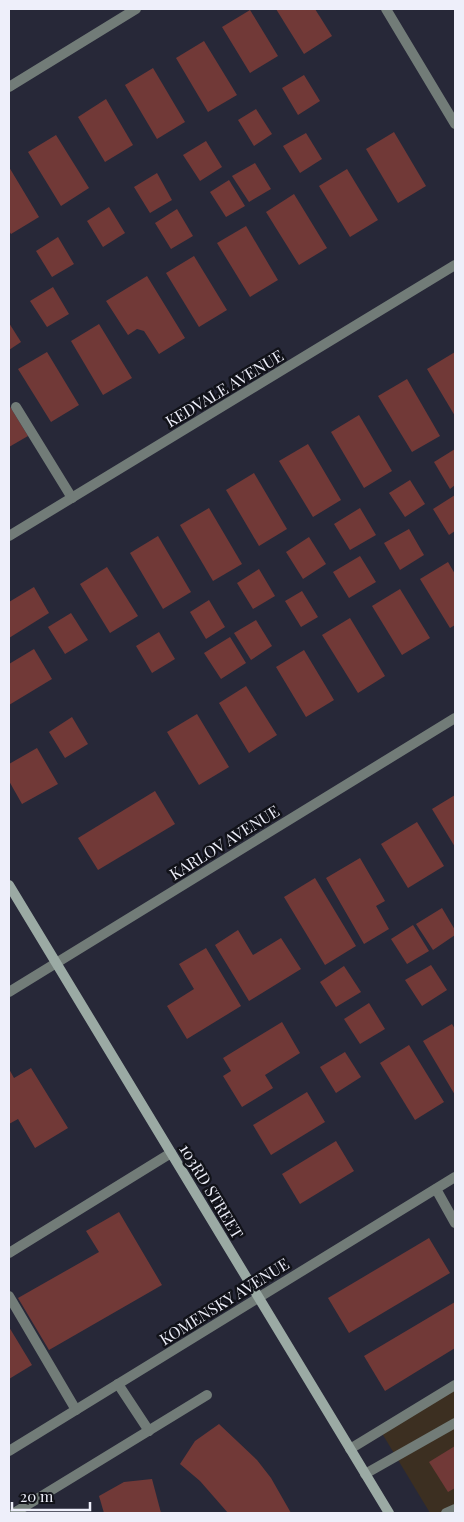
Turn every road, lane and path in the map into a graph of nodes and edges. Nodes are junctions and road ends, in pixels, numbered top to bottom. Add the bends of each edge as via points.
1 (136, 9) edge
2 (386, 9) edge
3 (9, 87) edge
4 (455, 124) edge
5 (455, 265) edge
6 (16, 406) dead end
7 (72, 498) junction
8 (9, 536) edge
9 (455, 718) edge
10 (9, 885) edge
11 (56, 963) junction
12 (9, 992) edge
13 (171, 1153) junction
14 (455, 1177) edge
15 (436, 1189) junction
16 (455, 1223) edge
17 (9, 1252) edge
18 (9, 1296) edge
19 (259, 1298) junction
20 (118, 1384) junction
21 (455, 1385) edge
22 (207, 1395) dead end
23 (76, 1410) junction
24 (455, 1423) edge
25 (149, 1431) junction
26 (350, 1449) junction
27 (9, 1451) edge
28 (365, 1474) junction
29 (455, 1510) edge
30 (14, 1513) edge
31 (389, 1513) edge
32 (446, 1513) edge

1 - 3 street
2 - 4 street
5 - 7 street, KEDVALE AVENUE
6 - 7 street
7 - 8 street, KEDVALE AVENUE
9 - 11 street, KARLOV AVENUE
10 - 11 main road, 103RD STREET
11 - 12 street, KARLOV AVENUE
11 - 13 main road, 103RD STREET
13 - 17 street
13 - 19 main road, 103RD STREET
14 - 15 street, KOMENSKY AVENUE
15 - 16 street
15 - 19 street, KOMENSKY AVENUE
18 - 23 street
19 - 20 street, KOMENSKY AVENUE
19 - 26 main road, 103RD STREET
20 - 23 street, KOMENSKY AVENUE
20 - 25 street
21 - 26 street
22 - 25 street
23 - 27 street, KOMENSKY AVENUE
24 - 28 street
25 - 30 street
26 - 28 main road, 103RD STREET
28 - 31 main road, 103RD STREET
29 - 32 street

